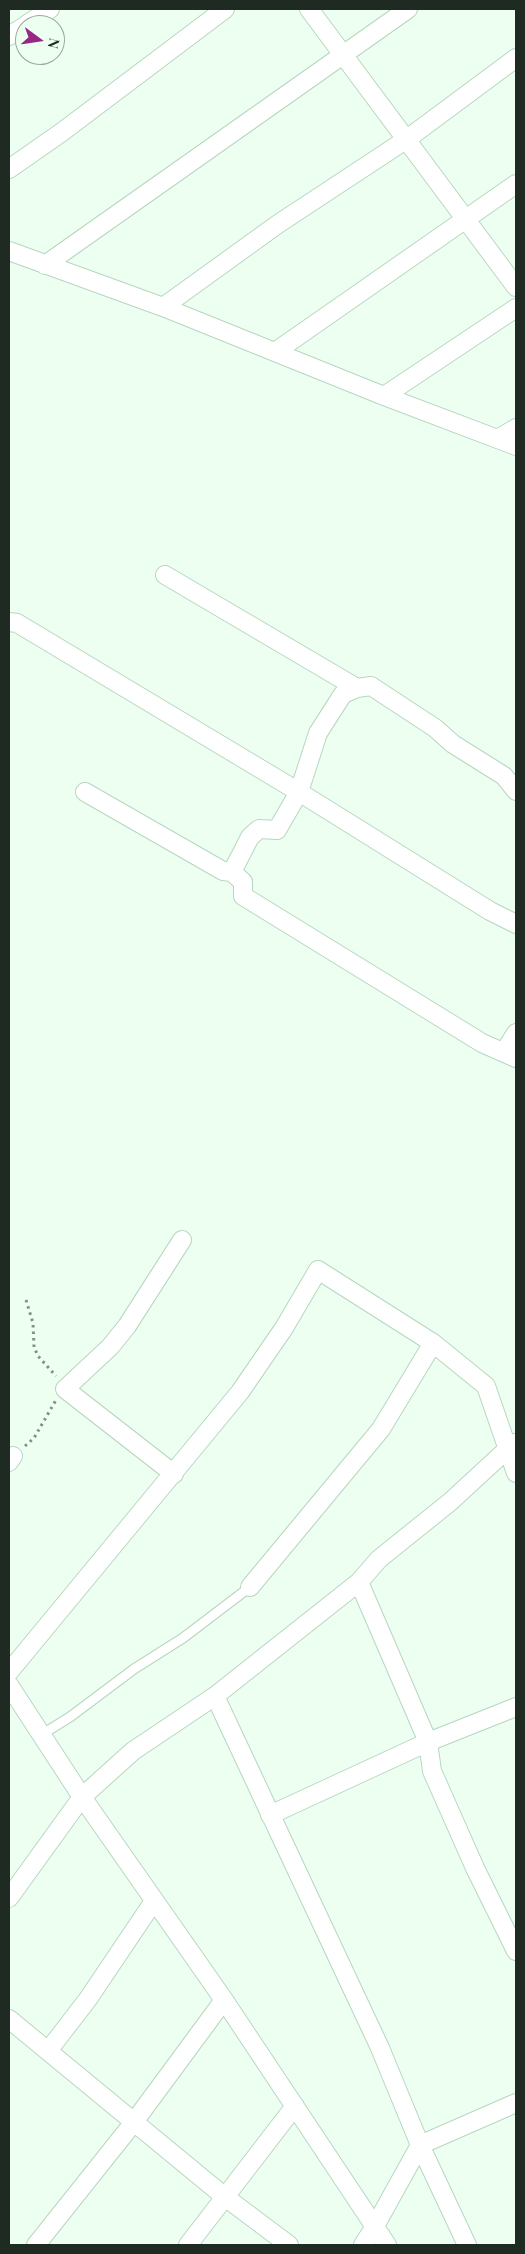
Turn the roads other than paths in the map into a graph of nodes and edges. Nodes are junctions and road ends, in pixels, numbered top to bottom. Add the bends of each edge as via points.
1 (225, 9) edge
2 (309, 9) edge
3 (408, 9) edge
4 (344, 54) junction
5 (516, 58) edge
6 (407, 139) junction
7 (9, 170) edge
8 (516, 184) edge
9 (466, 220) junction
10 (9, 251) edge
11 (45, 265) junction
12 (516, 287) edge
13 (163, 307) junction
14 (516, 308) edge
15 (275, 352) junction
16 (384, 396) junction
17 (516, 428) edge
18 (499, 438) junction
19 (516, 446) edge
20 (165, 575) dead end
21 (9, 622) edge
22 (357, 688) junction
23 (516, 791) edge
24 (85, 792) dead end
25 (299, 792) junction
26 (232, 872) junction
27 (516, 924) edge
28 (516, 1033) edge
29 (510, 1055) edge
30 (182, 1240) dead end
31 (433, 1344) junction
32 (512, 1445) edge
33 (516, 1473) edge
34 (174, 1474) junction
35 (359, 1582) junction
36 (250, 1587) joint
37 (9, 1672) edge
38 (9, 1685) edge
39 (215, 1696) junction
40 (516, 1707) edge
41 (41, 1735) junction
42 (428, 1742) junction
43 (82, 1797) junction
44 (270, 1815) junction
45 (9, 1898) edge
46 (154, 1900) junction
47 (516, 1951) edge
48 (224, 2000) junction
49 (9, 2019) edge
50 (48, 2051) junction
51 (516, 2103) edge
52 (295, 2106) junction
53 (134, 2122) junction
54 (420, 2144) junction
55 (225, 2197) junction
56 (374, 2228) junction
57 (36, 2245) edge
58 (188, 2245) edge
59 (289, 2245) edge
60 (363, 2245) edge
61 (387, 2245) edge
62 (468, 2245) edge

1 - 7 street
2 - 4 street
3 - 4 street
4 - 6 street
4 - 11 street
5 - 6 street
6 - 9 street
6 - 13 street via 278,224
8 - 9 street
9 - 12 street
9 - 15 street
10 - 11 street
11 - 13 street
13 - 15 street
14 - 16 street
15 - 16 street
16 - 18 street
17 - 18 street
18 - 19 street
20 - 22 street
21 - 25 street via 17,623
22 - 23 street via 371,686 436,728 453,744 504,776
22 - 25 street via 343,694 318,734
24 - 26 street via 222,871
25 - 26 street via 277,830 260,829 250,837
25 - 27 street
26 - 29 street via 243,882 244,896 482,1043
28 - 29 street
30 - 34 street via 127,1326 110,1347 65,1389
31 - 32 street via 486,1386
31 - 34 street via 318,1270 284,1328 240,1392
31 - 36 street via 381,1429
32 - 33 street
32 - 35 street via 450,1502 379,1560
34 - 37 street
35 - 39 street
35 - 42 street
36 - 41 lane via 183,1638
38 - 41 street
39 - 43 street via 133,1751
39 - 44 street
40 - 42 street
41 - 43 street
42 - 44 street
42 - 47 street via 432,1771
43 - 45 street
43 - 46 street
44 - 54 street via 380,2048
46 - 48 street
46 - 50 street via 88,1999
48 - 52 street
48 - 53 street
49 - 50 street
50 - 53 street
51 - 54 street
52 - 55 street
52 - 56 street
53 - 55 street
53 - 57 street
54 - 56 street
54 - 62 street
55 - 58 street
55 - 59 street
56 - 60 street
56 - 61 street

